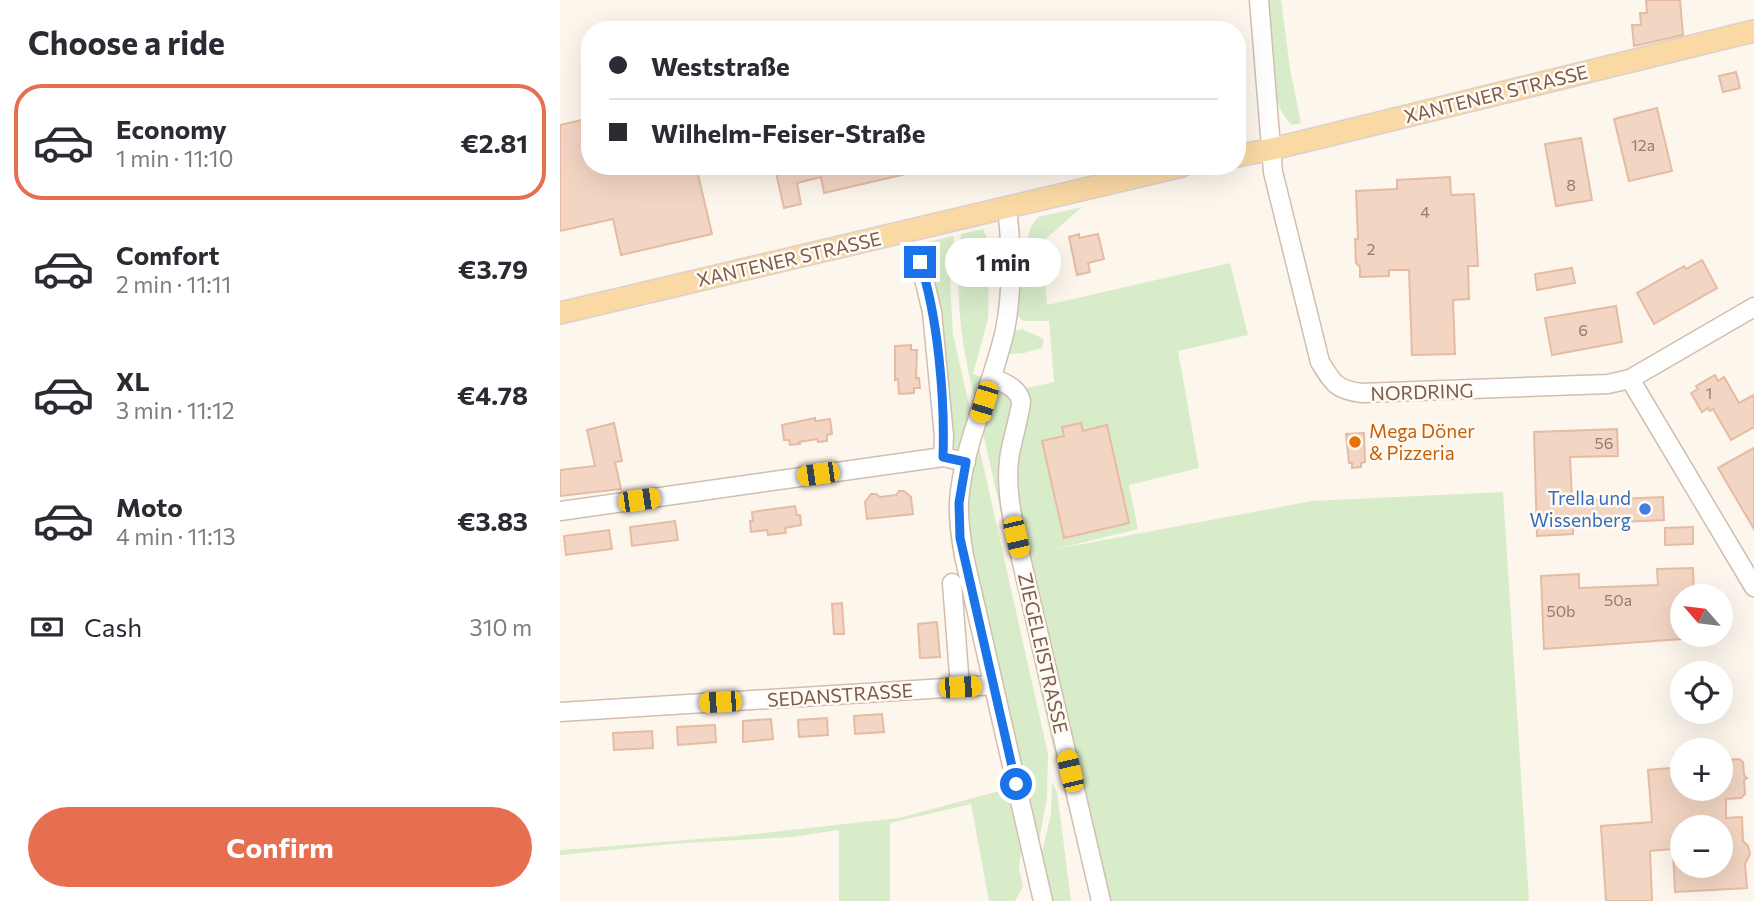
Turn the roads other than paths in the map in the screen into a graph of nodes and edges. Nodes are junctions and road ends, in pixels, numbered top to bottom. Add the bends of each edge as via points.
1 (1259, 0) edge
2 (1754, 31) edge
3 (1272, 149) junction
4 (1246, 154) edge
5 (1144, 175) edge
6 (1007, 207) junction
7 (920, 262) dead end
8 (1754, 307) edge
9 (560, 313) edge
10 (992, 377) junction
11 (1630, 379) junction
12 (943, 457) junction
13 (966, 462) junction
14 (560, 511) edge
15 (952, 583) dead end
16 (1754, 587) edge
17 (993, 685) junction
18 (960, 687) junction
19 (560, 712) edge
20 (1043, 901) edge
21 (1101, 901) edge

1 - 3 street, NORDRING
2 - 3 main road, XANTENER STRASSE
3 - 4 main road, XANTENER STRASSE
3 - 11 street, NORDRING via 1273,172 1320,362 1334,384 1362,393 1608,384
5 - 6 main road, XANTENER STRASSE
6 - 9 main road, XANTENER STRASSE
6 - 10 street via 1011,289
7 - 12 street via 932,313
8 - 11 street, NORDRING
10 - 13 street
10 - 21 street, ZIEGELEISTRASSE via 1013,388 1021,399 1012,434 1009,496
11 - 16 street
12 - 13 street
12 - 14 street
13 - 17 street via 959,503 960,538
15 - 18 street
17 - 18 street, SEDANSTRASSE
17 - 20 street
18 - 19 street, SEDANSTRASSE

